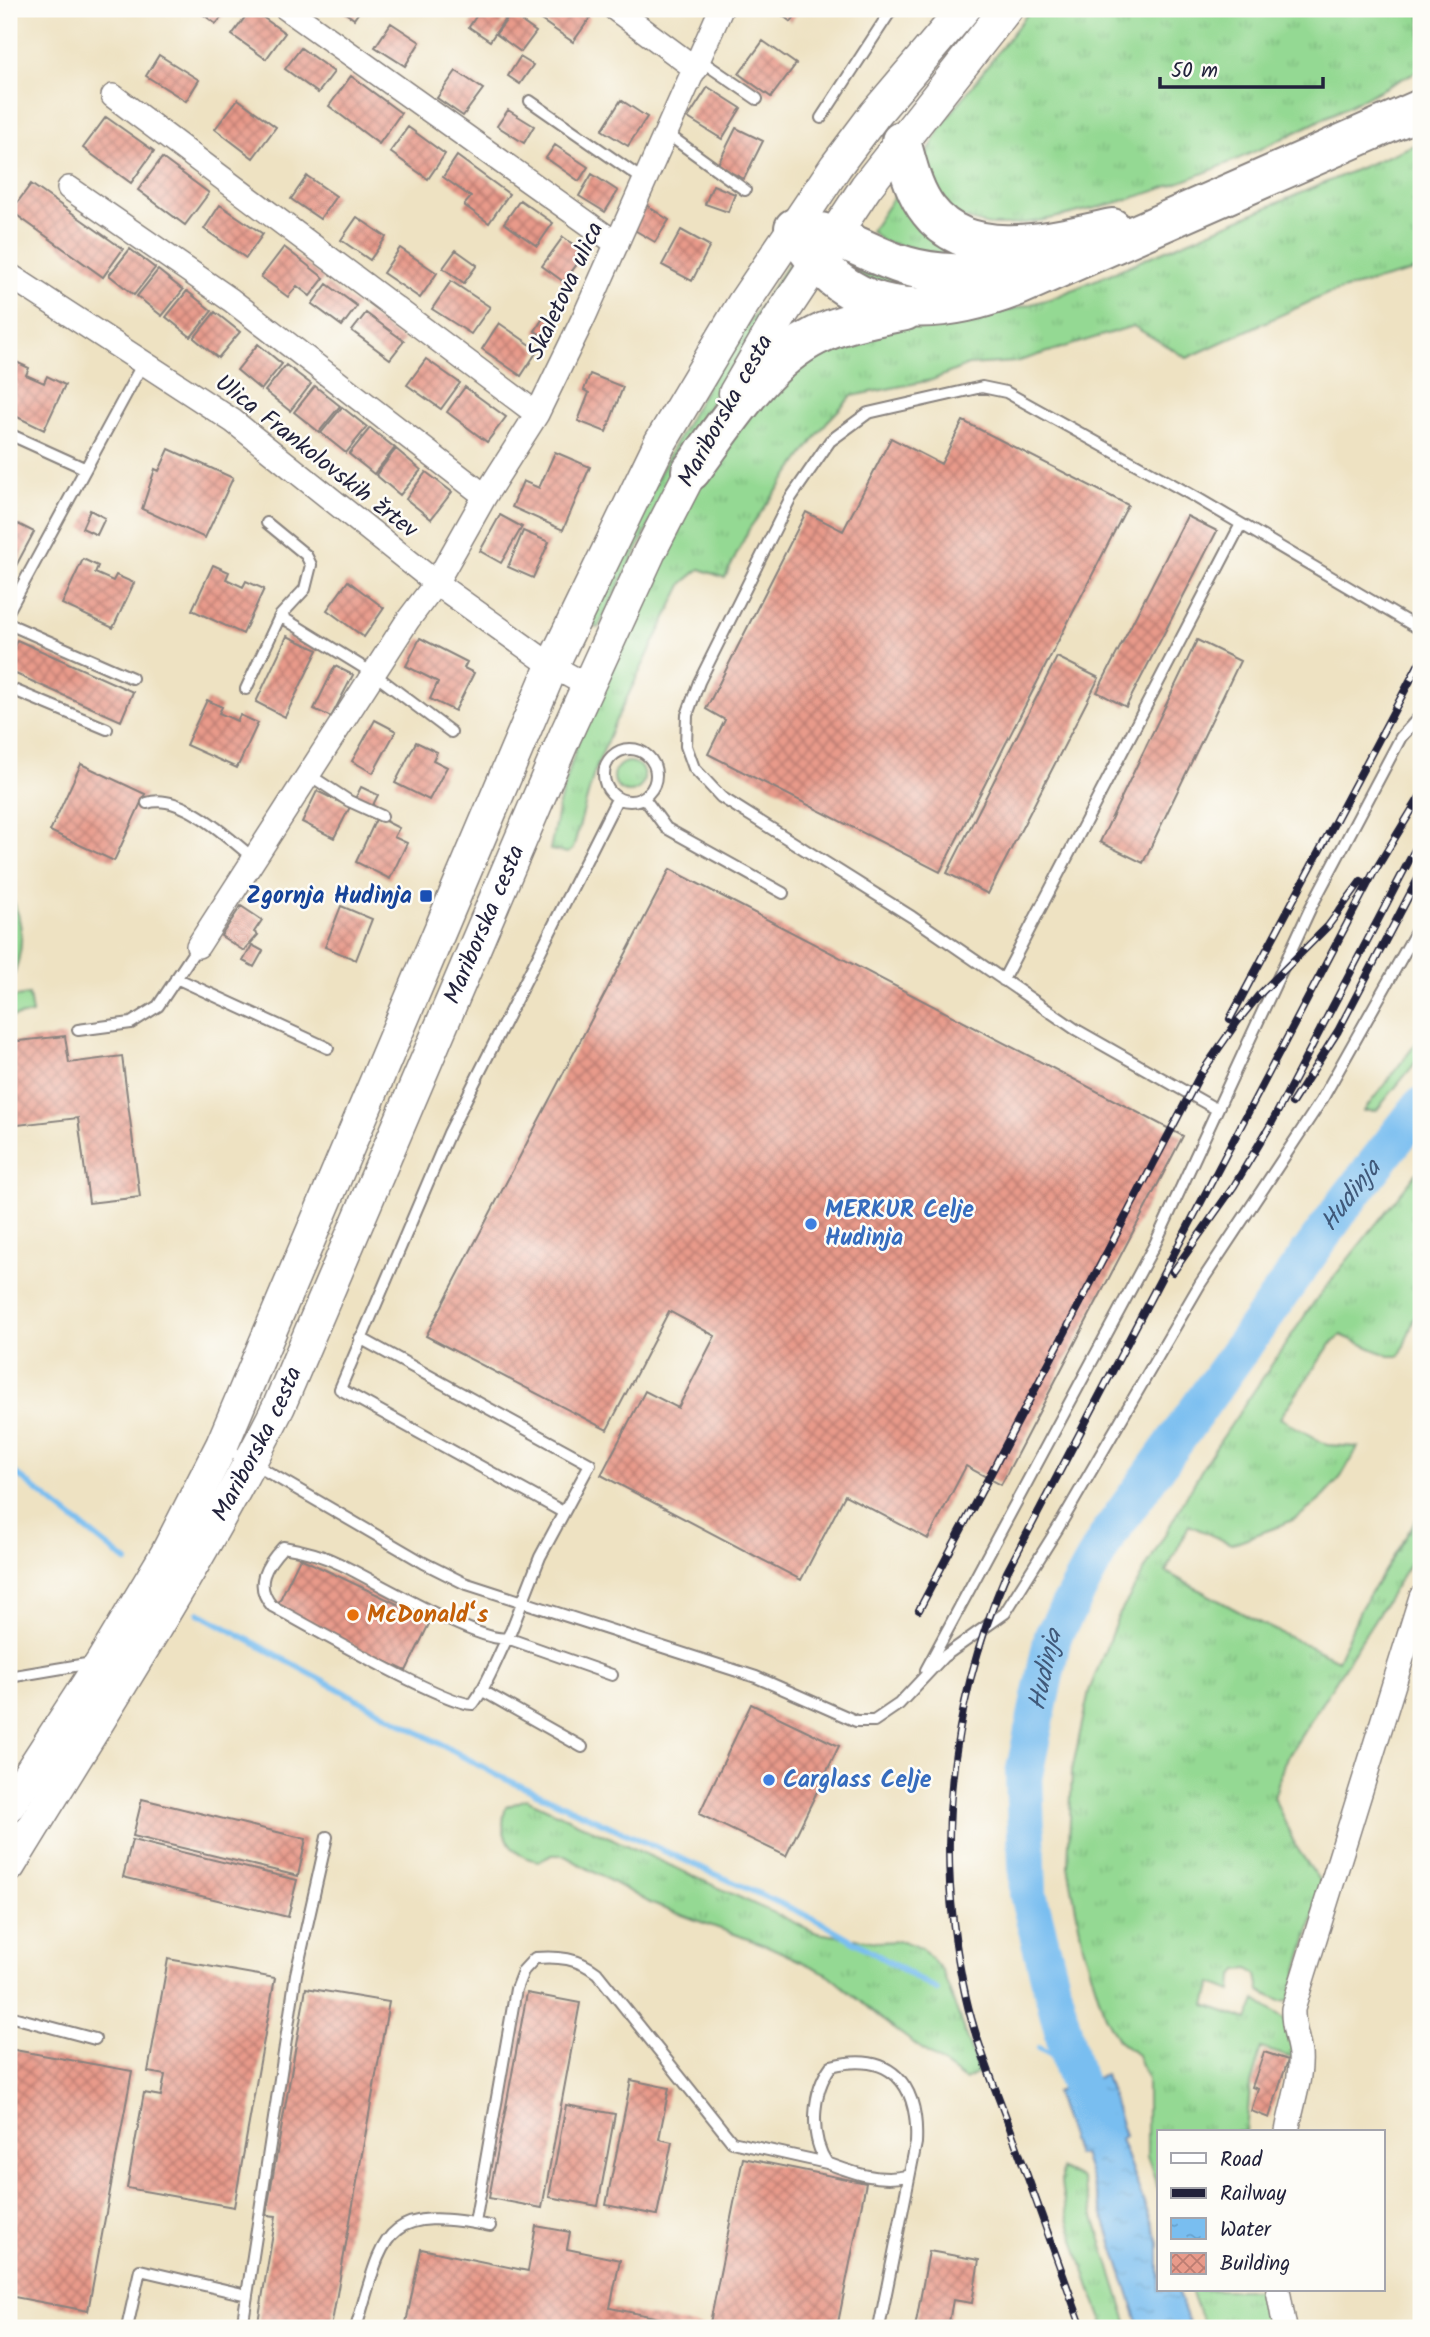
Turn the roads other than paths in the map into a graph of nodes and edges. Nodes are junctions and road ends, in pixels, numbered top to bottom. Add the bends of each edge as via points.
1 (287, 9) edge
2 (615, 9) edge
3 (721, 9) edge
4 (892, 9) edge
5 (964, 9) edge
6 (1006, 9) edge
7 (698, 64) junction
8 (113, 96) dead end
9 (757, 99) dead end
10 (530, 101) dead end
11 (1420, 113) edge
12 (821, 118) dead end
13 (666, 133) junction
14 (901, 141) junction
15 (645, 181) junction
16 (69, 188) dead end
17 (745, 190) dead end
18 (1196, 210) junction
19 (794, 228) junction
20 (617, 244) junction
21 (825, 248) junction
22 (1054, 270) junction
23 (9, 275) edge
24 (922, 308) junction
25 (143, 363) junction
26 (537, 414) junction
27 (9, 434) edge
28 (84, 468) junction
29 (691, 471) junction
30 (485, 496) junction
31 (267, 523) dead end
32 (1241, 524) junction
33 (436, 583) junction
34 (9, 610) edge
35 (280, 616) junction
36 (9, 624) edge
37 (1421, 631) edge
38 (552, 666) junction
39 (374, 674) junction
40 (132, 678) dead end
41 (588, 685) junction
42 (9, 688) edge
43 (246, 689) dead end
44 (1421, 715) edge
45 (107, 729) dead end
46 (451, 732) dead end
47 (308, 774) junction
48 (643, 798) junction
49 (617, 799) junction
50 (148, 803) dead end
51 (382, 816) dead end
52 (253, 858) junction
53 (783, 893) dead end
54 (1421, 923) edge
55 (198, 946) joint
56 (176, 978) junction
57 (1003, 980) junction
58 (78, 1030) dead end
59 (328, 1048) dead end
60 (1216, 1109) junction
61 (360, 1338) junction
62 (222, 1445) junction
63 (250, 1462) junction
64 (563, 1512) junction
65 (1421, 1597) edge
66 (524, 1602) junction
67 (507, 1638) junction
68 (102, 1662) junction
69 (612, 1675) dead end
70 (9, 1677) edge
71 (920, 1682) junction
72 (478, 1695) junction
73 (582, 1747) dead end
74 (9, 1805) edge
75 (327, 1837) dead end
76 (9, 1866) edge
77 (9, 2016) edge
78 (95, 2039) dead end
79 (1287, 2130) edge
80 (827, 2163) junction
81 (907, 2176) junction
82 (475, 2222) junction
83 (490, 2226) dead end
84 (1278, 2292) edge
85 (247, 2295) junction
86 (127, 2328) edge
87 (242, 2328) edge
88 (356, 2328) edge
89 (878, 2328) edge
90 (1284, 2328) edge

1 - 20 street
2 - 7 street
3 - 7 street, Skaletova ulica
4 - 12 lane
5 - 19 main road, Mariborska cesta via 874,114
6 - 14 main road, Mariborska cesta
7 - 9 lane
7 - 13 street, Skaletova ulica
8 - 26 street
10 - 15 lane
11 - 18 highway
13 - 15 street, Skaletova ulica
13 - 17 lane
14 - 18 highway via 915,188 928,210 942,225 977,242 1018,244 1074,236
14 - 21 main road, Mariborska cesta
15 - 20 street, Skaletova ulica
16 - 30 street via 231,300
18 - 22 highway
19 - 21 highway
19 - 38 main road, Mariborska cesta via 660,443
20 - 26 street, Skaletova ulica
21 - 22 highway via 942,273
21 - 24 highway via 858,295
21 - 29 main road, Mariborska cesta via 774,326
22 - 24 highway via 982,300
23 - 25 street, Ulica Frankolovskih žrtev
24 - 29 highway via 862,319 816,336 787,355 762,379
25 - 28 lane
25 - 33 street, Ulica Frankolovskih žrtev via 233,421
26 - 30 street, Skaletova ulica
27 - 28 lane
28 - 34 lane
29 - 41 main road, Mariborska cesta
30 - 33 street, Skaletova ulica
31 - 35 lane via 306,555 311,565 305,589
32 - 37 lane
32 - 57 lane
32 - 57 lane via 1006,392 982,387 868,413 830,441 790,499 687,715 686,746 694,768 721,797
33 - 38 street, Ulica Frankolovskih žrtev
33 - 39 street, Skaletova ulica
35 - 39 lane
35 - 43 lane
36 - 40 lane
38 - 41 street, Ulica Frankolovskih žrtev
38 - 62 main road, Mariborska cesta
39 - 46 lane
39 - 47 street, Skaletova ulica
41 - 63 main road, Mariborska cesta via 324,1303
42 - 45 lane
44 - 60 lane via 1401,737 1317,895
47 - 51 lane
47 - 52 street, Skaletova ulica
48 - 49 lane via 631,802
48 - 49 lane via 653,788 656,774 650,758 636,750 621,750 609,759 603,774 606,788
48 - 53 lane via 666,828
49 - 61 lane via 485,1059
50 - 52 lane via 167,802 196,815
52 - 55 street, Skaletova ulica
54 - 71 lane via 1321,1101 1200,1284 1005,1613 943,1657
55 - 56 lane
56 - 58 lane via 158,1006 131,1023
56 - 59 lane
57 - 60 lane via 1075,1029
60 - 71 lane via 1155,1244
61 - 64 lane via 340,1389
61 - 64 lane via 590,1464
62 - 63 lane
62 - 68 main road, Mariborska cesta via 166,1555
63 - 66 lane via 424,1563 464,1583
63 - 76 main road, Mariborska cesta via 129,1674
64 - 66 lane
65 - 79 street via 1293,2010 1300,2054
66 - 67 lane
66 - 71 lane via 756,1677 856,1721 874,1721
67 - 69 lane
67 - 72 lane
67 - 72 lane via 496,1639 468,1628 338,1562 300,1550 283,1547 266,1567 261,1581 264,1597 272,1606 465,1705
68 - 70 lane
68 - 74 main road, Mariborska cesta
72 - 73 lane
75 - 85 lane via 296,1974
77 - 78 lane
80 - 81 lane via 870,2177 889,2180
80 - 81 lane via 816,2139 821,2080 831,2066 869,2061 898,2077 911,2096 916,2131
80 - 82 lane via 732,2142 597,1973 584,1962 554,1956 535,1958 516,1989
81 - 89 lane
82 - 83 lane
82 - 88 lane via 444,2217 411,2219 386,2239
84 - 90 street
85 - 86 lane via 139,2270
85 - 87 lane

